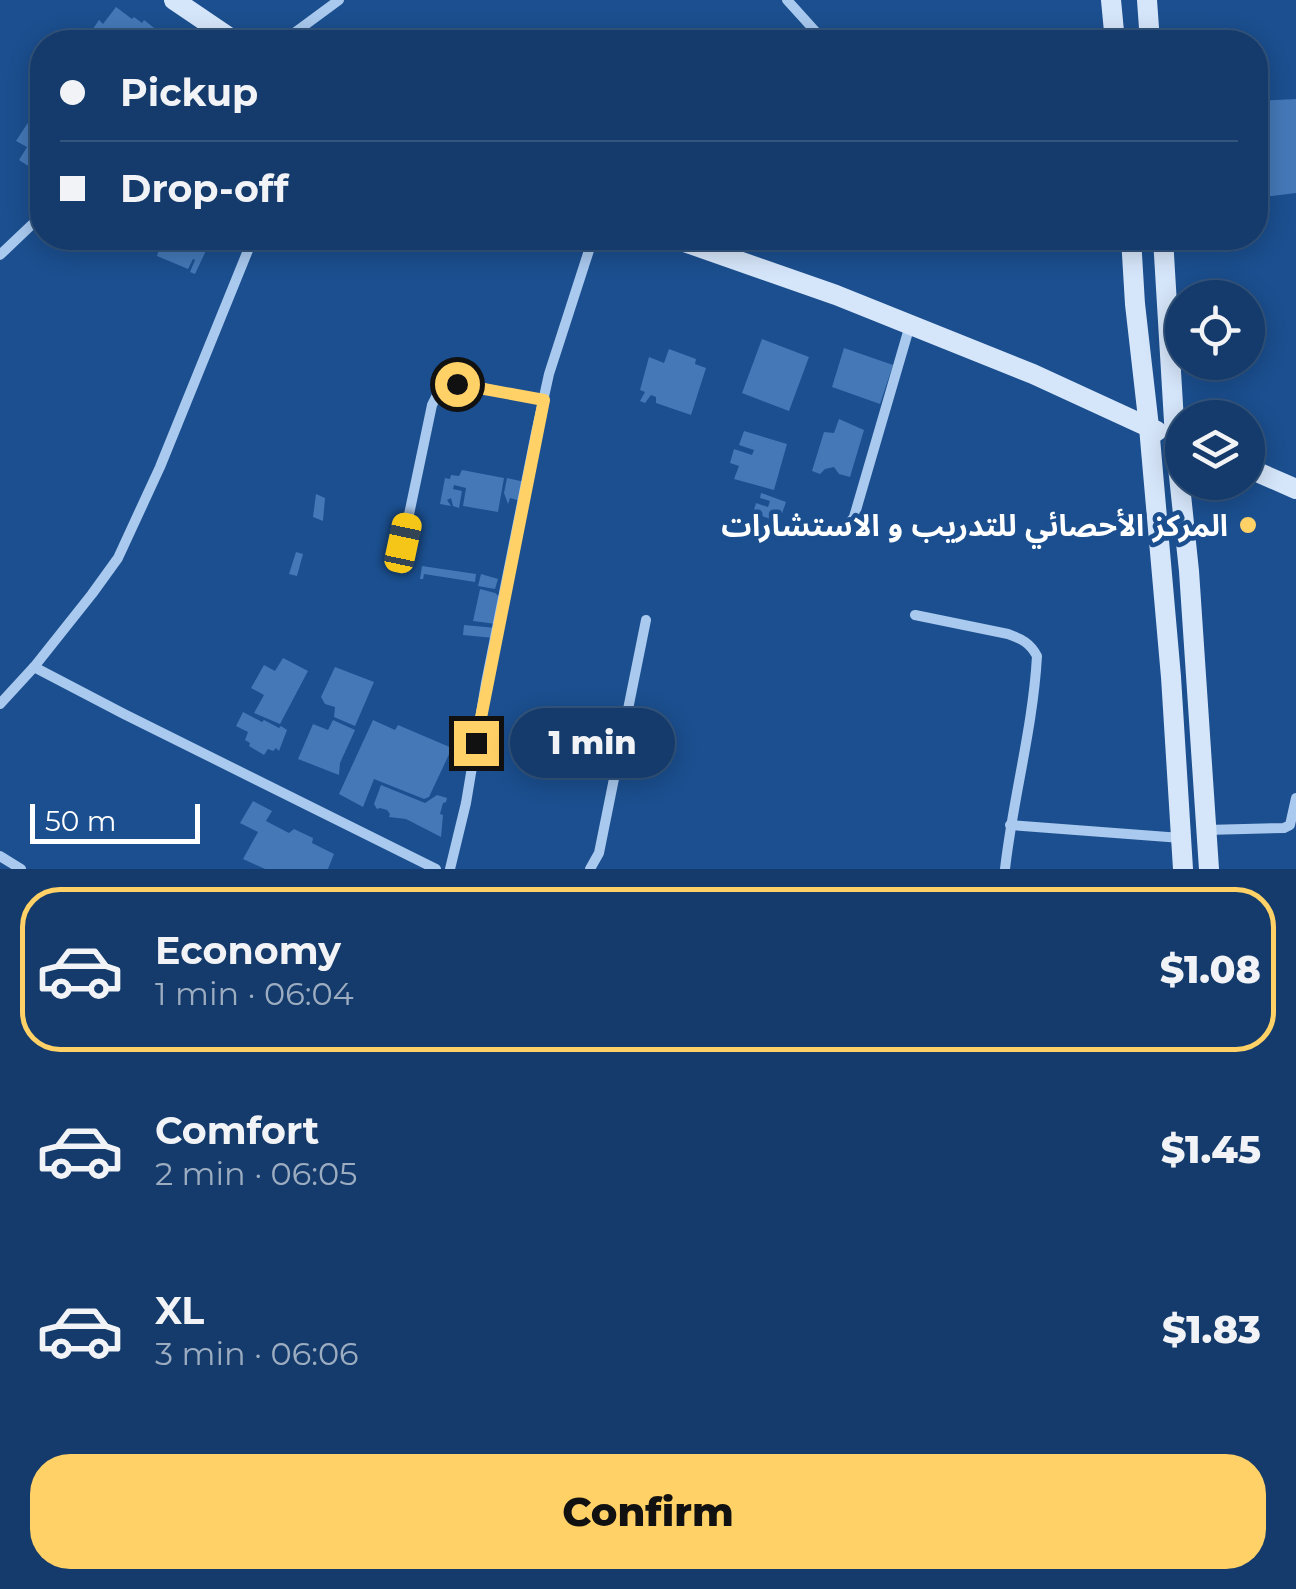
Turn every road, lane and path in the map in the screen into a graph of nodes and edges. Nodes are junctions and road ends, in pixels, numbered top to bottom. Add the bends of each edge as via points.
1 (174, 0) edge
2 (340, 0) edge
3 (788, 0) edge
4 (1111, 0) edge
5 (1146, 0) edge
6 (218, 30) edge
7 (299, 30) edge
8 (814, 30) edge
9 (1113, 30) edge
10 (1149, 30) edge
11 (30, 226) edge
12 (246, 250) edge
13 (589, 250) edge
14 (708, 250) edge
15 (723, 250) edge
16 (1131, 250) edge
17 (1164, 250) edge
18 (719, 254) junction
19 (0, 255) edge
20 (910, 325) junction
21 (544, 400) junction
22 (1176, 400) edge
23 (1149, 427) junction
24 (1165, 433) edge
25 (1265, 475) edge
26 (1296, 489) edge
27 (1184, 500) edge
28 (828, 532) dead end
29 (403, 543) dead end
30 (915, 615) dead end
31 (646, 620) dead end
32 (34, 667) junction
33 (0, 704) edge
34 (1296, 798) edge
35 (1010, 825) junction
36 (1206, 830) junction
37 (1181, 838) junction
38 (0, 856) edge
39 (21, 869) edge
40 (436, 869) edge
41 (450, 869) edge
42 (590, 869) edge
43 (1005, 869) edge
44 (1183, 869) edge
45 (1209, 869) edge

1 - 6 main road
2 - 7 street
3 - 8 street
4 - 9 main road
5 - 10 main road
11 - 19 street
12 - 32 street via 118,558
13 - 21 street
14 - 18 main road
15 - 18 street
16 - 23 main road
17 - 22 main road
18 - 20 main road
20 - 23 main road
20 - 28 street via 854,517 844,530
21 - 29 street via 457,384 440,389
21 - 41 street
23 - 24 main road
23 - 37 main road
25 - 26 main road
27 - 36 main road
30 - 35 street via 1008,634 1037,656
31 - 42 street via 599,854
32 - 33 street
32 - 40 street
34 - 36 street via 1284,828
35 - 37 street
35 - 43 street
36 - 45 main road
37 - 44 main road
38 - 39 street

